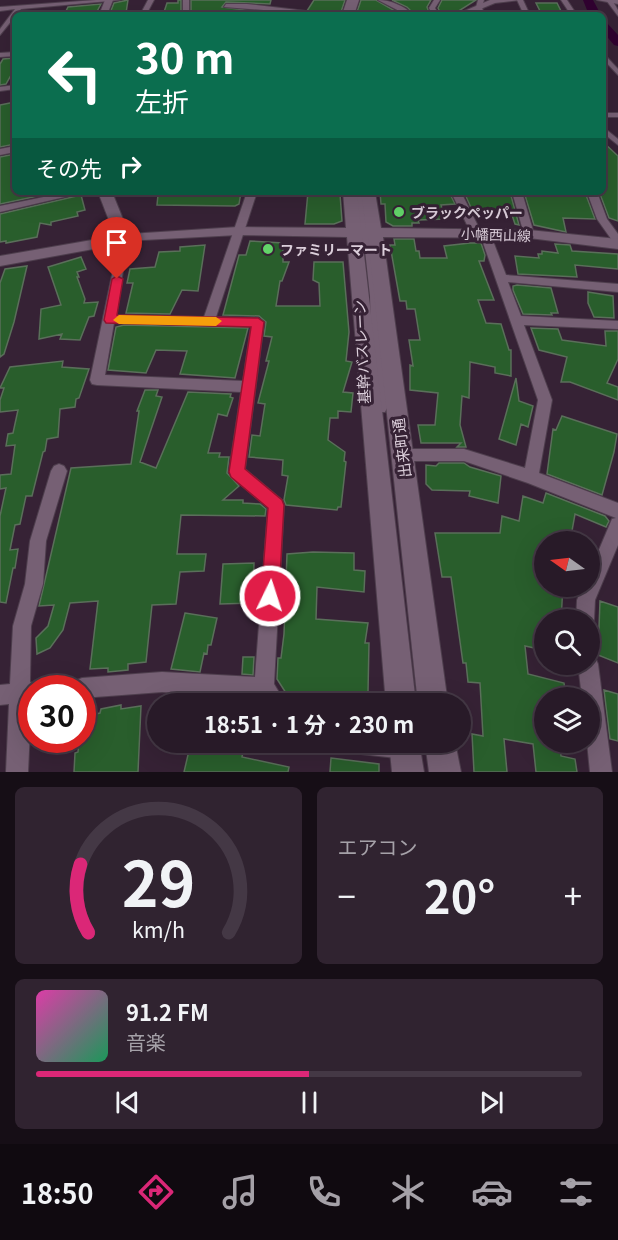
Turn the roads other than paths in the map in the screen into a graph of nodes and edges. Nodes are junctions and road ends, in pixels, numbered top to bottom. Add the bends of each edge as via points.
1 (109, 0) edge
2 (117, 0) edge
3 (274, 0) edge
4 (381, 0) edge
5 (518, 0) edge
6 (609, 1) edge
7 (225, 3) edge
8 (311, 3) dead end
9 (63, 5) edge
10 (480, 7) edge
11 (19, 8) junction
12 (268, 8) junction
13 (0, 9) edge
14 (16, 12) edge
15 (294, 12) edge
16 (301, 12) edge
17 (407, 12) edge
18 (618, 14) edge
19 (12, 18) edge
20 (3, 32) edge
21 (606, 59) edge
22 (618, 73) edge
23 (606, 132) edge
24 (618, 143) edge
25 (106, 195) edge
26 (251, 195) edge
27 (351, 195) edge
28 (357, 195) edge
29 (368, 195) edge
30 (458, 195) edge
31 (518, 195) edge
32 (593, 195) edge
33 (42, 196) edge
34 (0, 209) edge
35 (238, 231) junction
36 (364, 231) junction
37 (481, 233) junction
38 (529, 234) junction
39 (124, 239) junction
40 (618, 242) edge
41 (0, 261) edge
42 (501, 278) junction
43 (618, 288) edge
44 (110, 320) junction
45 (516, 320) junction
46 (209, 321) junction
47 (618, 325) edge
48 (249, 387) junction
49 (402, 455) junction
50 (59, 471) dead end
51 (531, 477) junction
52 (618, 512) edge
53 (618, 525) edge
54 (586, 609) edge
55 (589, 675) edge
56 (96, 687) edge
57 (264, 687) junction
58 (268, 693) edge
59 (400, 693) edge
60 (432, 693) edge
61 (17, 694) edge
62 (442, 753) edge
63 (17, 772) edge
64 (445, 772) edge
65 (601, 772) edge

1 - 2 street
1 - 9 street
3 - 12 street
4 - 17 street
5 - 10 main road via 494,1
6 - 18 street
7 - 12 street
8 - 16 street
9 - 11 street
11 - 13 street
11 - 14 street
12 - 15 street
19 - 20 street
21 - 22 street
23 - 24 street
25 - 39 main road
26 - 35 street
27 - 36 main road, 出来町通
28 - 36 street
29 - 36 main road, 出来町通
30 - 37 street
31 - 38 street
32 - 40 street via 602,219
33 - 34 street
35 - 36 main road, 小幡西山線
35 - 39 main road, 小幡西山線
35 - 46 street
36 - 37 main road, 小幡西山線
36 - 49 main road, 出来町通
36 - 59 main road, 出来町通 via 381,494
37 - 38 main road, 小幡西山線
37 - 42 street
38 - 40 main road, 小幡西山線
39 - 41 main road
39 - 44 street
42 - 43 street
42 - 45 street
44 - 46 street
44 - 48 street via 97,380
45 - 47 street
45 - 51 street via 545,400
46 - 48 street via 258,322
48 - 57 street via 237,472 276,505
49 - 51 street via 464,455
49 - 60 main road, 出来町通
50 - 61 street via 40,532 34,584 22,626
51 - 52 street
53 - 54 street
55 - 65 street
56 - 57 street via 162,682
57 - 58 street
61 - 63 street
62 - 64 main road

